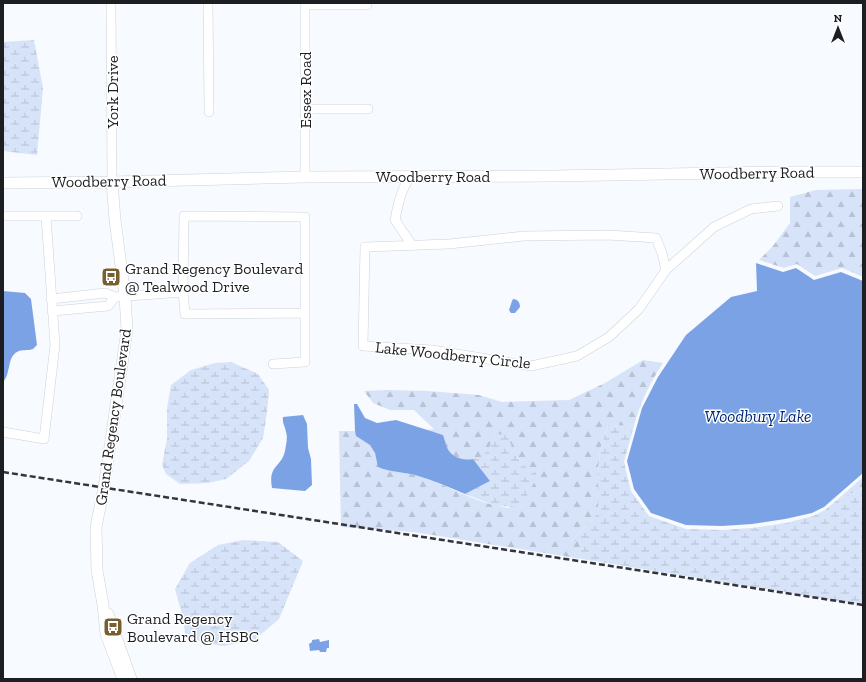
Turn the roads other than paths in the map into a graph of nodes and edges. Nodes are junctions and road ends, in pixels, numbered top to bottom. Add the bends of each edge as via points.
1 (111, 3) edge
2 (208, 3) edge
3 (305, 4) edge
4 (367, 6) dead end
5 (305, 109) junction
6 (368, 109) dead end
7 (209, 112) dead end
8 (863, 172) edge
9 (305, 177) junction
10 (410, 177) junction
11 (112, 182) junction
12 (3, 183) edge
13 (778, 206) dead end
14 (3, 216) edge
15 (46, 216) junction
16 (77, 216) dead end
17 (412, 244) junction
18 (666, 270) junction
19 (183, 292) junction
20 (120, 296) junction
21 (51, 299) junction
22 (52, 311) junction
23 (305, 313) junction
24 (273, 364) dead end
25 (3, 432) edge
26 (103, 605) junction
27 (123, 679) edge
28 (131, 679) edge

1 - 11 street, York Drive
2 - 7 street
3 - 4 street
3 - 5 street, Essex Road
5 - 6 street
5 - 9 street, Essex Road
8 - 10 street, Woodberry Road
9 - 10 street, Woodberry Road
9 - 11 street, Woodberry Road
10 - 17 street via 403,188 395,220
11 - 12 street, Woodberry Road
11 - 20 street, Grand Regency Boulevard
13 - 18 street, Lake Woodberry Circle via 751,209 714,227
14 - 15 street
15 - 16 street
15 - 21 street
17 - 18 street, Lake Woodberry Circle via 449,244 524,236 608,235 656,238
17 - 18 street, Lake Woodberry Circle via 365,247 363,346 432,350 531,366 577,356 609,337 639,309
19 - 20 street
19 - 23 street via 185,314
19 - 23 street via 184,216 305,217
20 - 21 street via 106,293
20 - 22 street via 108,306
20 - 26 street, Grand Regency Boulevard via 126,330 123,360 96,527 96,570
21 - 22 street
22 - 25 street via 55,345 44,438
23 - 24 street via 305,362
26 - 27 street, Grand Regency Boulevard via 106,634
26 - 28 street, Grand Regency Boulevard

